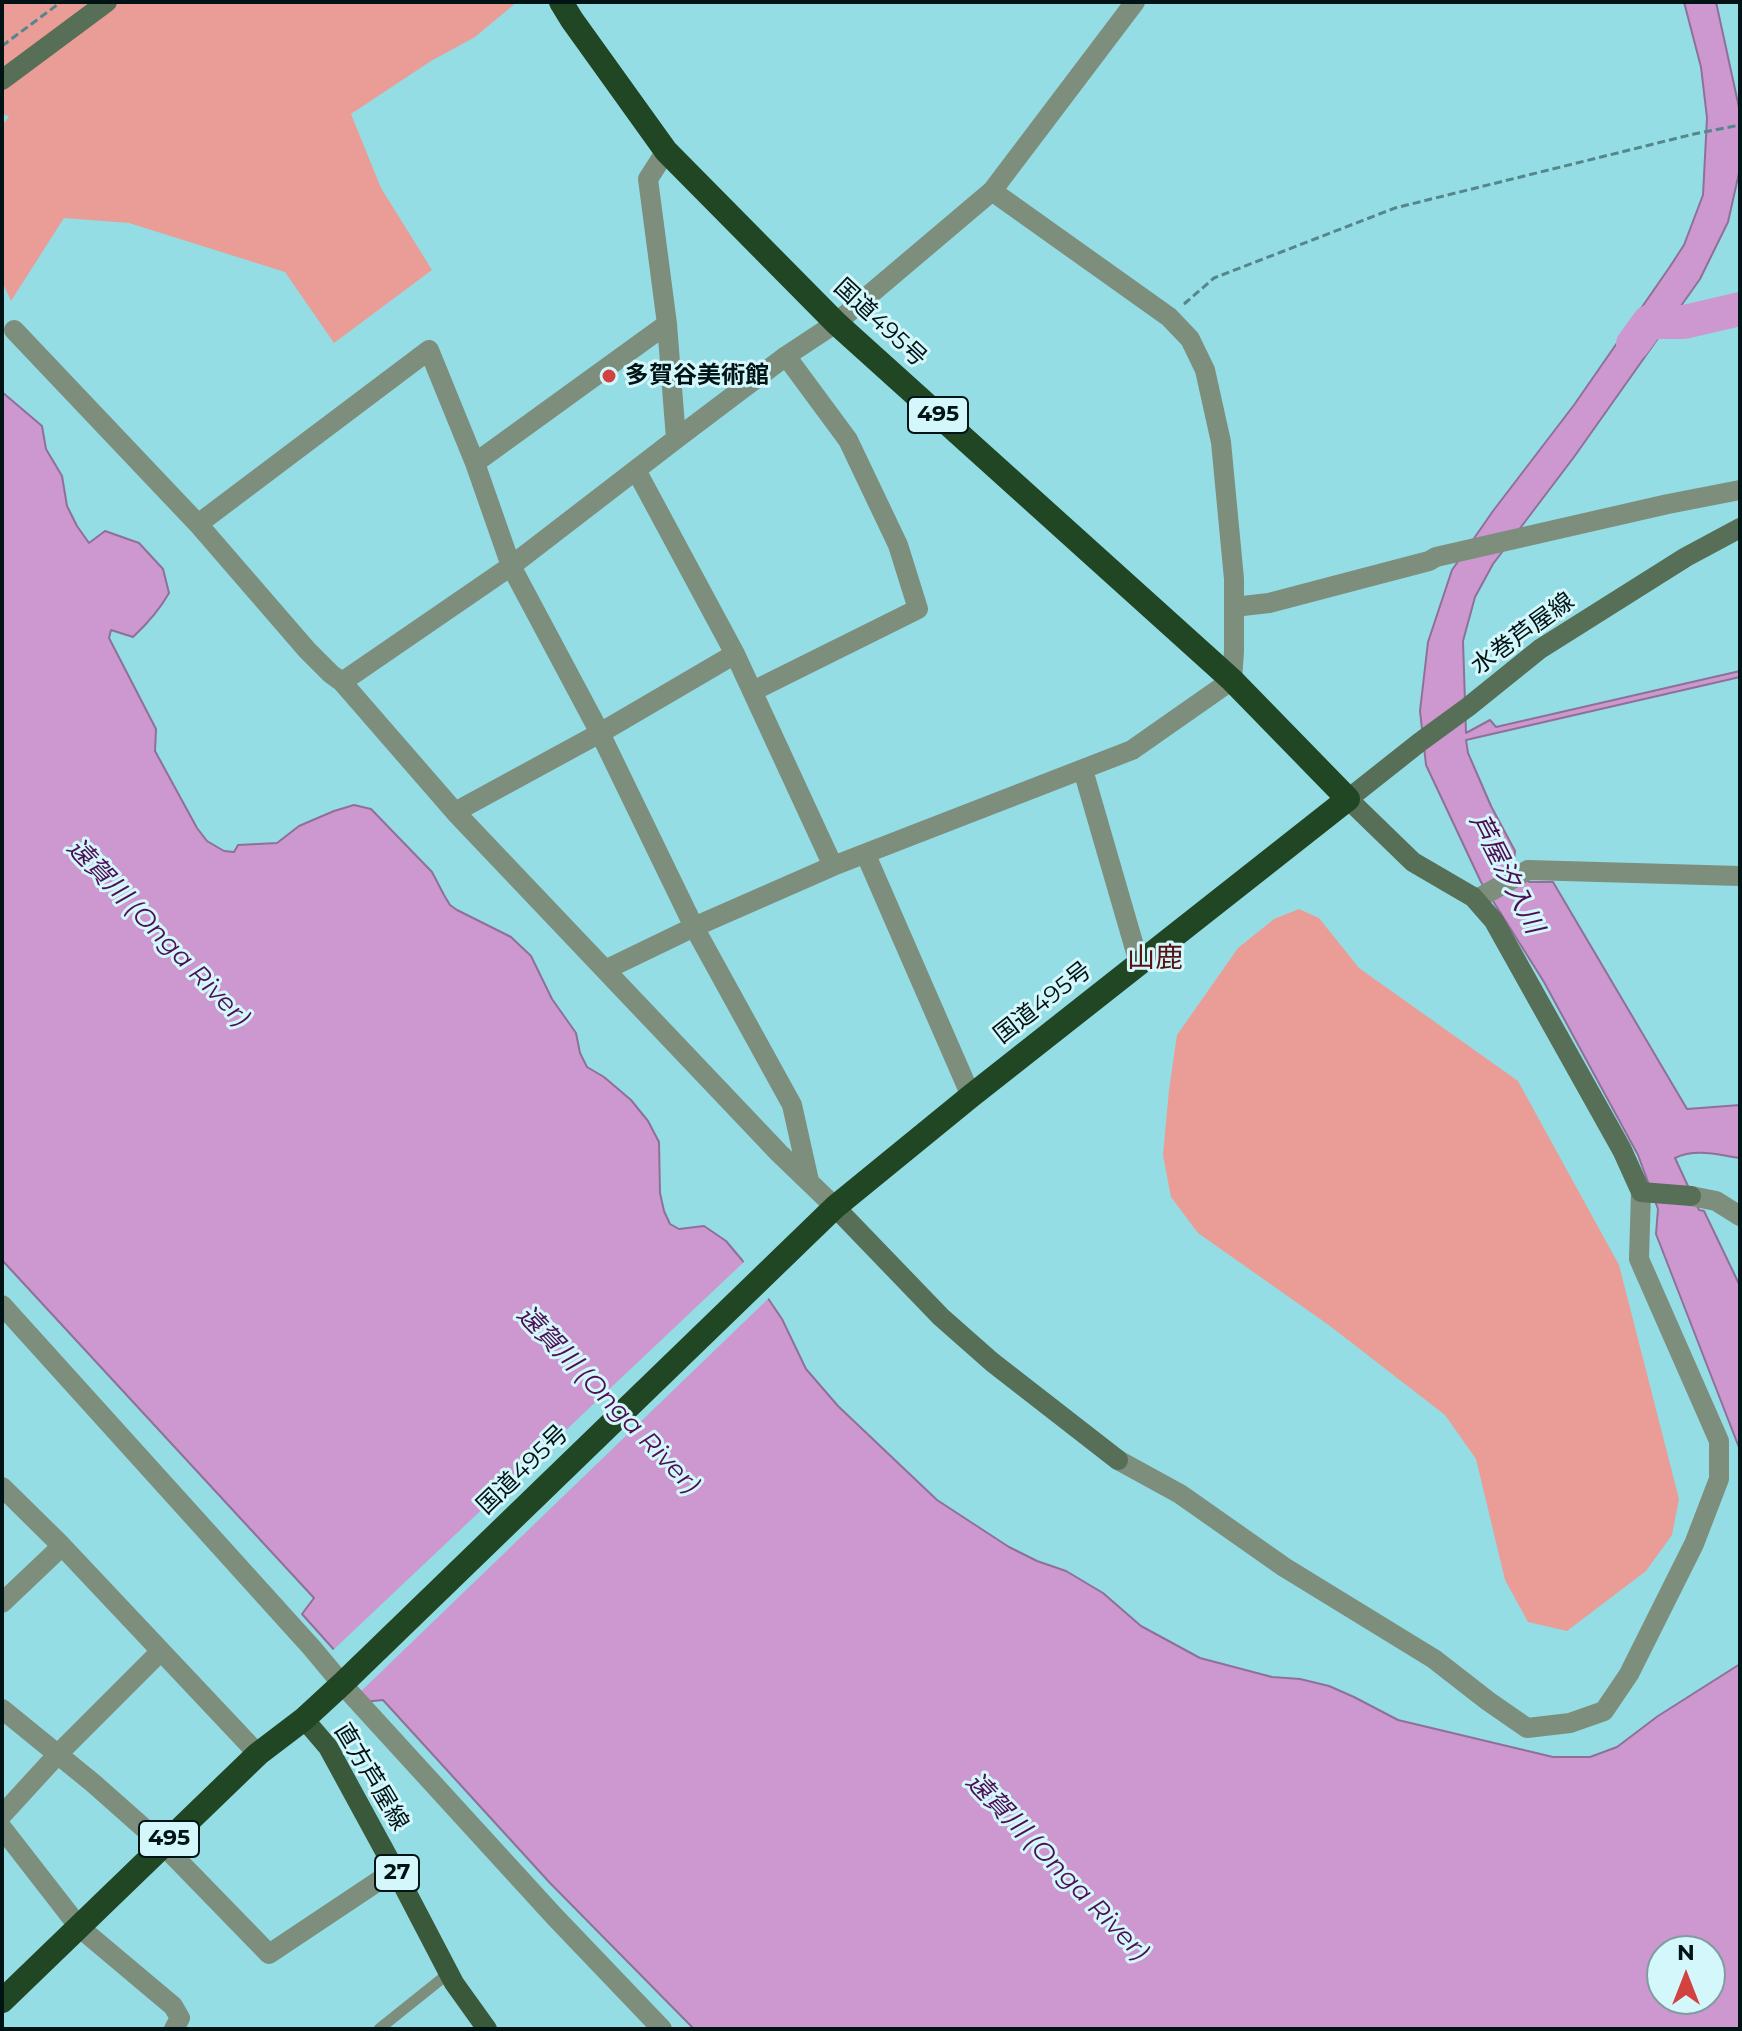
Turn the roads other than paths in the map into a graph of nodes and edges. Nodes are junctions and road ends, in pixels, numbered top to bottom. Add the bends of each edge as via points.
1 (107, 2) edge
2 (561, 2) edge
3 (1135, 2) edge
4 (2, 80) edge
5 (666, 151) junction
6 (992, 191) junction
7 (836, 323) junction
8 (667, 324) junction
9 (14, 330) dead end
10 (786, 356) junction
11 (676, 439) junction
12 (475, 463) junction
13 (636, 470) junction
14 (1740, 490) edge
15 (198, 524) junction
16 (1740, 528) edge
17 (511, 566) junction
18 (1234, 607) junction
19 (735, 654) junction
20 (1232, 680) junction
21 (342, 682) junction
22 (753, 691) junction
23 (600, 733) junction
24 (1083, 770) junction
25 (1348, 799) junction
26 (455, 812) junction
27 (866, 855) junction
28 (833, 866) junction
29 (1740, 876) edge
30 (1476, 897) junction
31 (694, 927) junction
32 (1139, 963) junction
33 (605, 970) junction
34 (971, 1096) junction
35 (809, 1181) junction
36 (1645, 1192) junction
37 (835, 1207) junction
38 (1740, 1216) edge
39 (2, 1305) edge
40 (2, 1487) edge
41 (62, 1546) junction
42 (2, 1603) edge
43 (161, 1651) junction
44 (342, 1684) junction
45 (2, 1709) edge
46 (304, 1719) junction
47 (58, 1754) junction
48 (258, 1754) junction
49 (2, 1815) edge
50 (2, 1828) edge
51 (163, 1845) junction
52 (395, 1870) junction
53 (79, 1927) junction
54 (449, 1973) junction
55 (2, 2001) edge
56 (653, 2026) edge
57 (174, 2029) edge
58 (379, 2029) edge
59 (487, 2029) edge

1 - 4 street
2 - 5 highway, 国道495号 / 495
3 - 6 street
5 - 7 highway, 国道495号 / 495
5 - 8 street via 648,179
6 - 7 street
6 - 18 street via 1169,317 1190,339 1205,370 1221,442
7 - 10 street
7 - 20 highway, 国道495号 / 495
8 - 11 street
8 - 12 street
9 - 15 street
10 - 11 street
10 - 22 street via 848,440 898,545 918,609
11 - 13 street
12 - 15 street via 429,350
12 - 17 street
13 - 17 street
13 - 19 street
14 - 18 street
15 - 21 street via 307,650
16 - 25 street, 水巻芦屋線 via 1540,649
17 - 21 street
17 - 23 street
18 - 20 street
19 - 22 street
19 - 23 street
20 - 24 street via 1132,750
20 - 25 highway, 国道495号 / 495
21 - 26 street
22 - 28 street
23 - 26 street
23 - 31 street
24 - 27 street
24 - 32 street
25 - 30 street via 1413,862
25 - 32 highway, 国道495号 / 495
26 - 33 street
27 - 28 street
27 - 34 street
28 - 31 street
29 - 30 street via 1528,870
30 - 36 street
31 - 33 street
31 - 35 street via 792,1105
32 - 34 highway, 国道495号 / 495
33 - 35 street
34 - 37 highway, 国道495号 / 495
35 - 37 street
36 - 37 street via 1639,1259 1719,1441 1719,1479 1694,1544 1629,1674 1604,1711 1570,1723 1527,1728 1434,1659 1284,1567 1180,1494 1118,1460 971,1344
36 - 38 street via 1716,1201
37 - 44 highway, 国道495号 / 495
39 - 44 street
40 - 41 street
41 - 42 street
41 - 43 street
43 - 47 street
43 - 48 street
44 - 46 highway, 国道495号 / 495
44 - 56 street
45 - 47 street
46 - 48 highway, 国道495号 / 495
46 - 52 main road, 直方芦屋線 / 27 via 328,1747
47 - 49 street
47 - 51 street
48 - 51 highway, 国道495号 / 495
50 - 53 street
51 - 52 street via 269,1954
51 - 53 highway, 国道495号 / 495
52 - 54 main road, 直方芦屋線 / 27
53 - 55 highway, 国道495号 / 495
53 - 57 street via 173,2006 180,2018
54 - 58 lane
54 - 59 main road, 直方芦屋線 / 27

